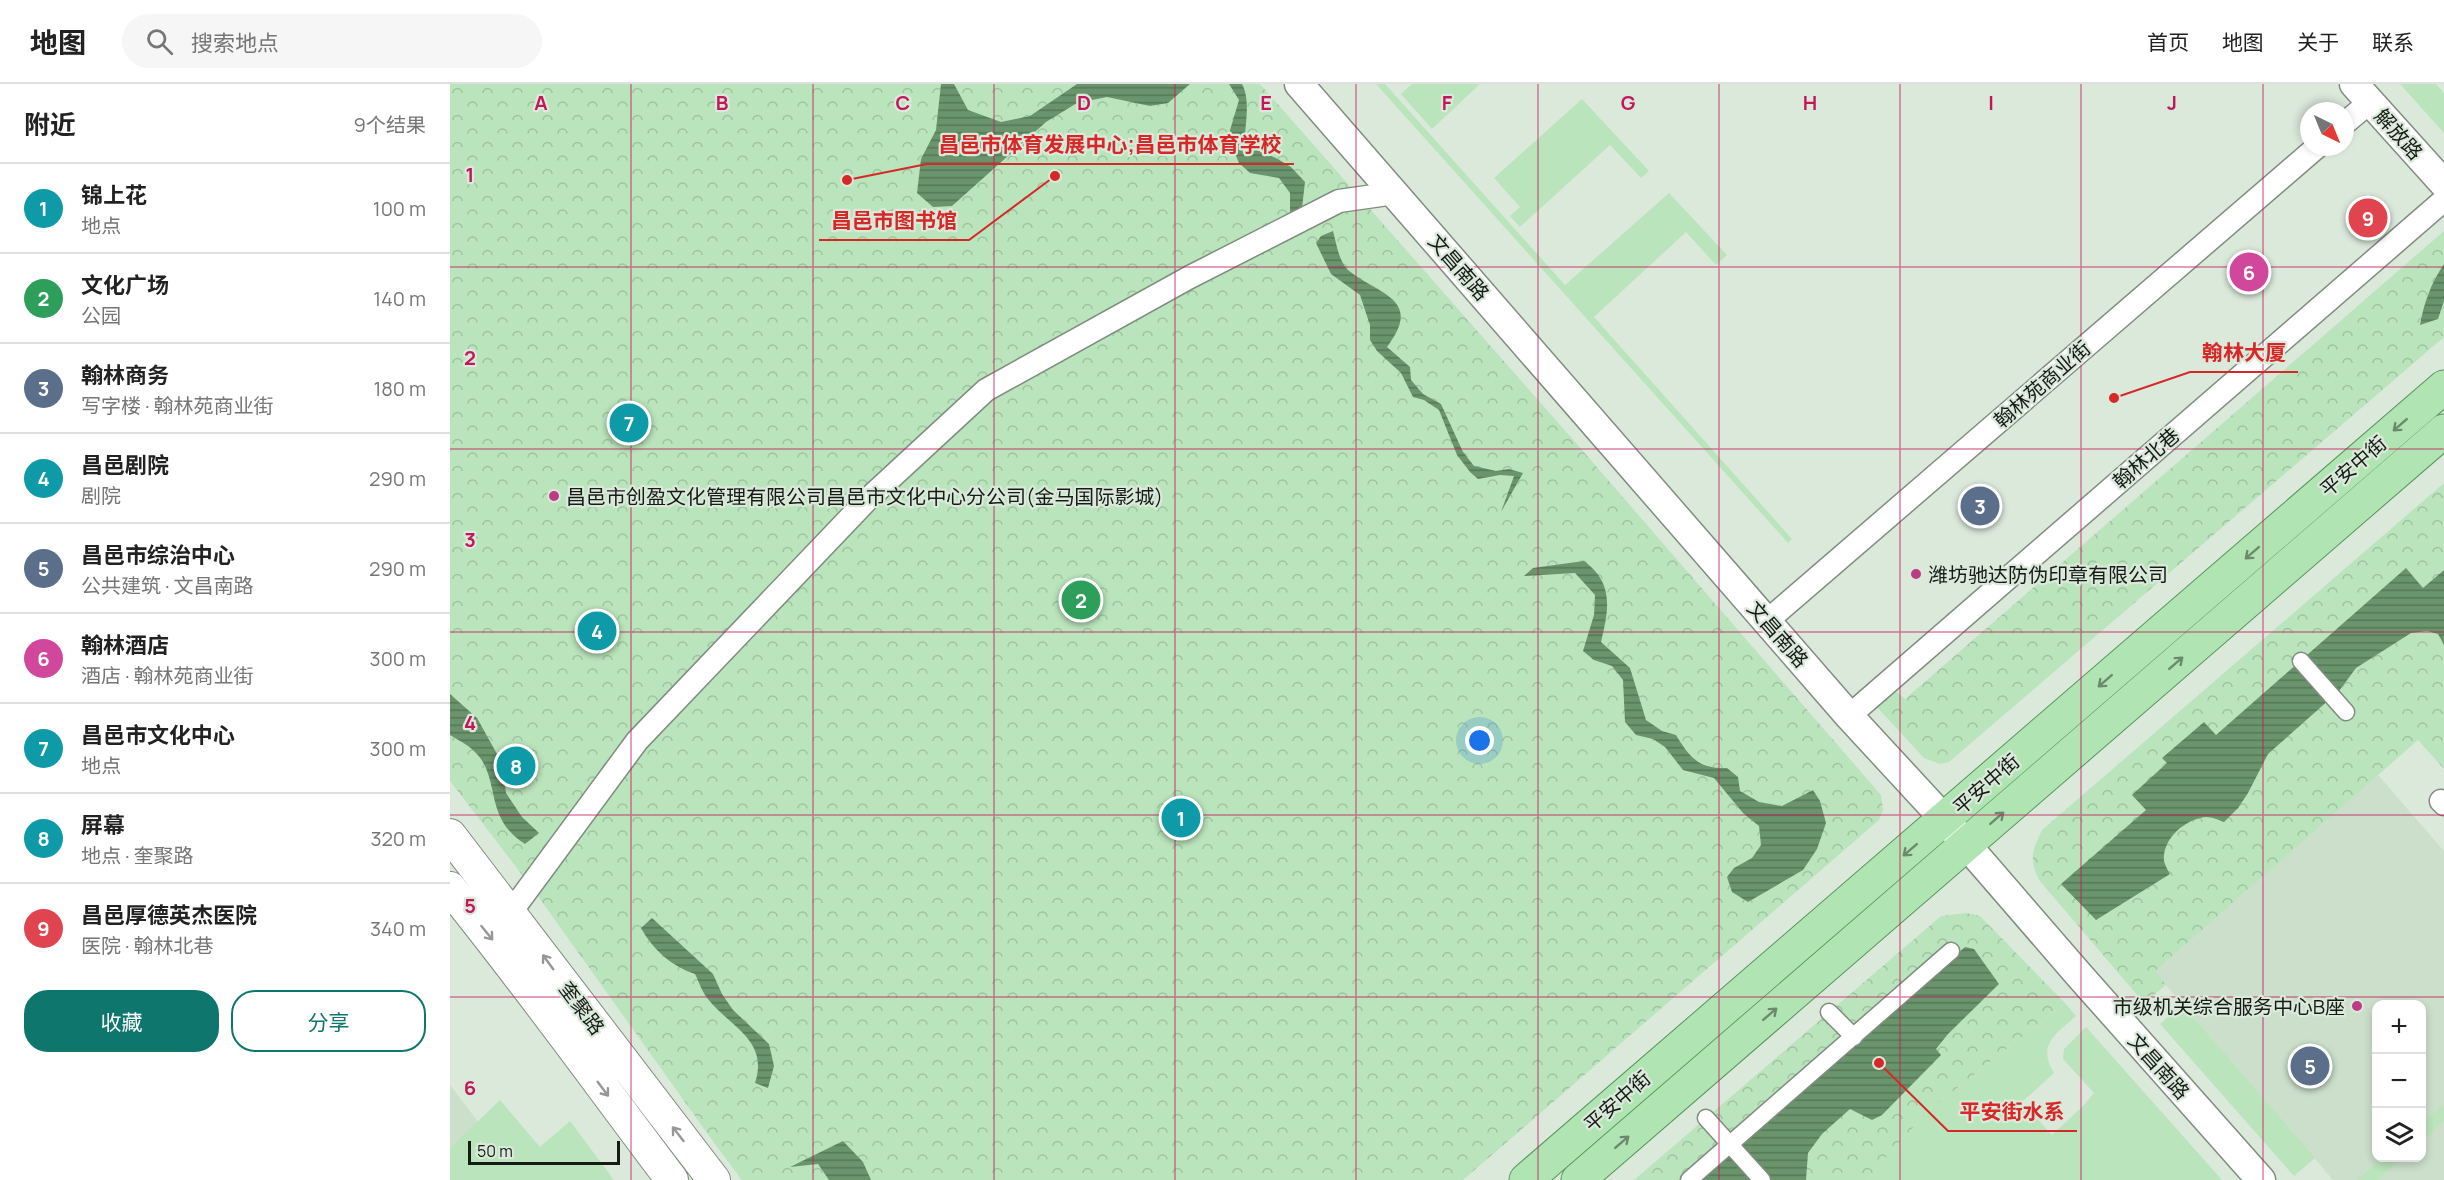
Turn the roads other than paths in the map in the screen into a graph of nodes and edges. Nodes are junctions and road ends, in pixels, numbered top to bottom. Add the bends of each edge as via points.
1 (1299, 84) edge
2 (2362, 93) edge
3 (2354, 107) edge
4 (2307, 156) edge
5 (2444, 184) edge
6 (1395, 193) junction
7 (2444, 200) edge
8 (2444, 387) edge
9 (2444, 431) edge
10 (1767, 621) junction
11 (2301, 661) dead end
12 (2346, 712) dead end
13 (1849, 716) junction
14 (1945, 820) junction
15 (450, 835) edge
16 (1966, 845) junction
17 (450, 888) edge
18 (511, 912) junction
19 (1951, 951) dead end
20 (1829, 1012) dead end
21 (1854, 1037) junction
22 (1706, 1118) dead end
23 (1731, 1143) junction
24 (672, 1180) edge
25 (714, 1180) edge
26 (1526, 1180) edge
27 (1578, 1180) edge
28 (1689, 1180) edge
29 (1762, 1180) edge
30 (2261, 1180) edge

1 - 6 street, 文昌南路
2 - 3 street
2 - 5 street, 解放路
4 - 10 street, 翰林苑商业街
6 - 10 street, 文昌南路
6 - 18 street via 1339,201 1190,277 986,390 868,500 637,741
7 - 13 street, 翰林北巷
8 -> 14 main road, 平安中街
16 -> 9 main road, 平安中街
10 - 13 street, 文昌南路
11 - 12 street
13 - 14 street, 文昌南路
14 - 16 street, 文昌南路
14 -> 26 main road, 平安中街
15 - 18 main road, 奎聚路
27 -> 16 main road, 平安中街
16 - 30 street, 文昌南路
17 -> 24 main road, 奎聚路
25 -> 18 main road, 奎聚路
19 - 21 street
20 - 21 street
21 - 23 street
22 - 23 street
23 - 28 street
23 - 29 street

